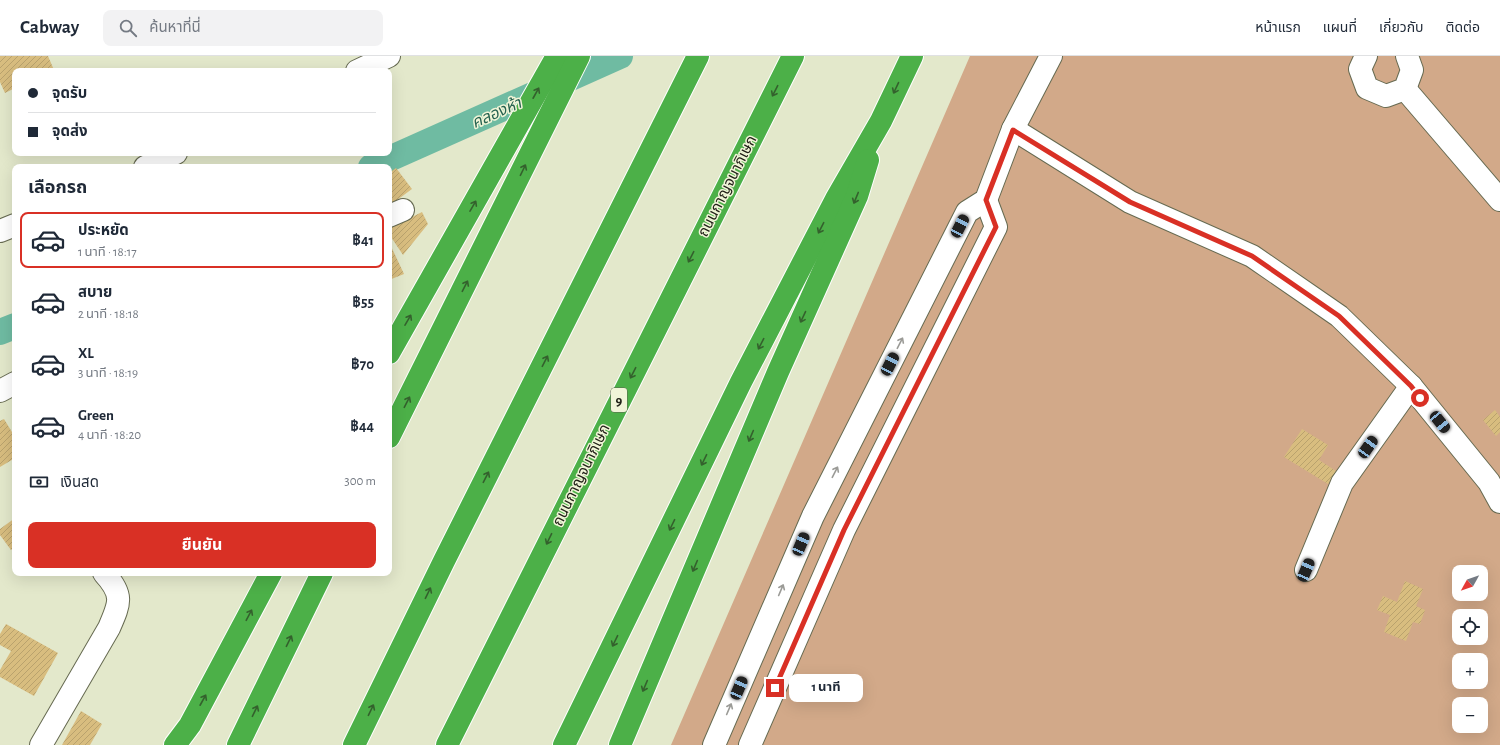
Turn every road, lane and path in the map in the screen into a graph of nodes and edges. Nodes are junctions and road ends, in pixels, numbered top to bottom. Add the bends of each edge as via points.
1 (389, 56) edge
2 (557, 56) edge
3 (579, 56) edge
4 (698, 56) edge
5 (792, 56) edge
6 (912, 56) edge
7 (1051, 56) edge
8 (1366, 56) edge
9 (1407, 56) edge
10 (363, 68) edge
11 (1405, 89) junction
12 (881, 121) junction
13 (1013, 130) junction
14 (169, 156) edge
15 (152, 164) edge
16 (986, 200) junction
17 (1500, 200) edge
18 (12, 225) edge
19 (0, 231) edge
20 (392, 348) edge
21 (12, 385) edge
22 (1411, 386) junction
23 (0, 391) edge
24 (392, 431) edge
25 (1500, 502) edge
26 (1306, 570) dead end
27 (106, 576) edge
28 (269, 576) edge
29 (321, 576) edge
30 (190, 725) junction
31 (41, 745) edge
32 (175, 745) edge
33 (183, 745) edge
34 (238, 745) edge
35 (354, 745) edge
36 (447, 745) edge
37 (564, 745) edge
38 (620, 745) edge
39 (714, 745) edge
40 (750, 745) edge

1 - 10 street
20 -> 2 highway
24 -> 3 highway
35 -> 4 highway via 451,546
5 -> 36 highway, ถนนกาญจนาภิเษก / 9
6 -> 12 highway
7 - 13 street
8 - 11 street via 1360,69 1367,88 1386,96
9 - 11 street via 1412,70
11 - 17 street
12 -> 37 highway via 836,199 741,382
12 -> 38 highway via 857,196 778,372
13 - 16 street
13 - 22 street via 1130,202 1252,256 1339,316
14 - 15 street
39 -> 16 street via 817,508 967,212
16 - 40 street via 996,227 844,530
18 - 19 street
21 - 23 street
22 - 25 street via 1489,482
22 - 26 street via 1342,483
27 - 31 street via 118,591 118,609
30 -> 28 highway
34 -> 29 highway
30 - 32 highway
30 - 33 highway

